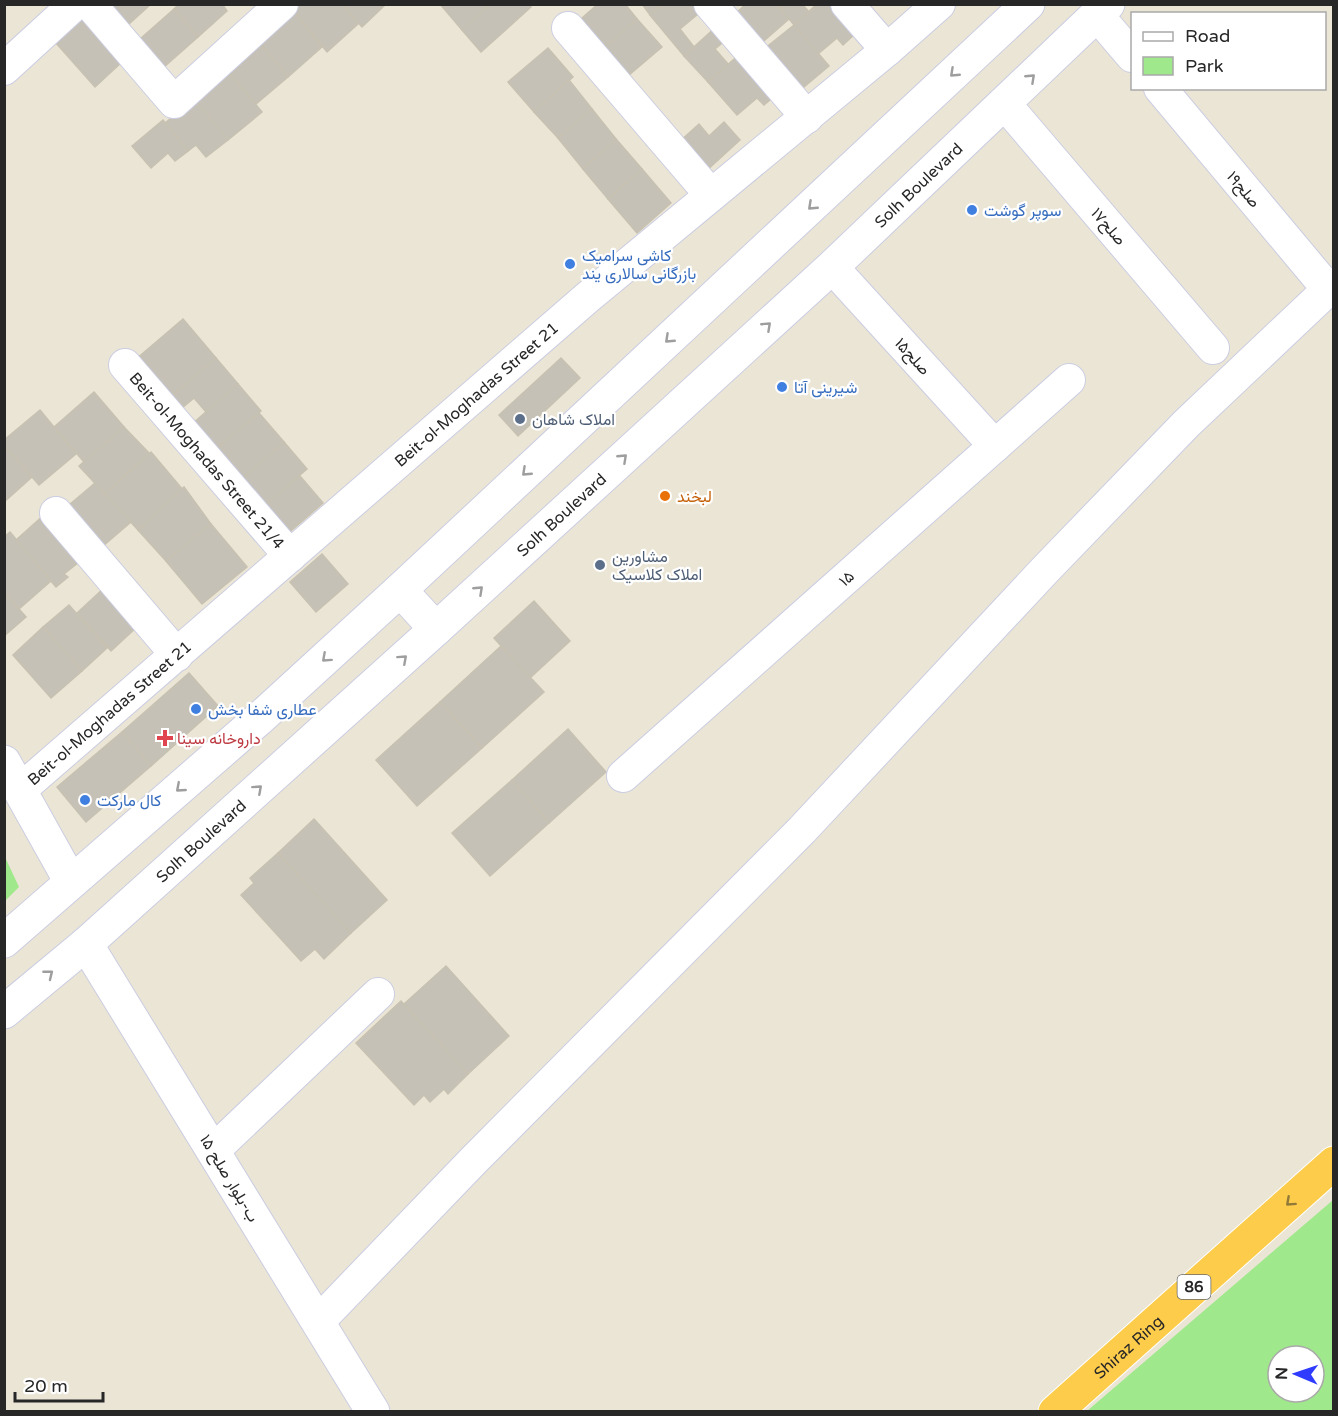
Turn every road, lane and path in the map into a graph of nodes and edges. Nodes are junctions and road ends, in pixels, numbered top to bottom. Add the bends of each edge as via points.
1 (75, 4) edge
2 (90, 4) edge
3 (282, 4) edge
4 (710, 4) edge
5 (847, 4) edge
6 (939, 4) edge
7 (1028, 4) edge
8 (1103, 10) edge
9 (568, 28) dead end
10 (887, 50) junction
11 (1131, 54) edge
12 (4, 69) edge
13 (1162, 90) edge
14 (1004, 103) junction
15 (807, 117) junction
16 (711, 195) junction
17 (832, 267) junction
18 (1331, 286) edge
19 (1213, 348) dead end
20 (125, 365) dead end
21 (1069, 380) dead end
22 (995, 446) junction
23 (56, 513) dead end
24 (290, 556) junction
25 (400, 590) junction
26 (436, 629) junction
27 (177, 655) junction
28 (4, 762) edge
29 (623, 776) dead end
30 (20, 790) junction
31 (71, 882) junction
32 (4, 941) edge
33 (86, 944) junction
34 (378, 994) dead end
35 (4, 1012) edge
36 (213, 1151) junction
37 (1334, 1163) edge
38 (318, 1322) junction
39 (373, 1412) edge
40 (1055, 1412) edge

1 - 12 street
2 - 3 street via 174,102
4 - 15 street
5 - 10 street
6 - 10 street, Beit-ol-Moghadas Street 21
7 -> 25 main road
8 - 11 street
14 -> 8 main road, Solh Boulevard
9 - 16 street
10 - 15 street, Beit-ol-Moghadas Street 21
13 - 18 street, صلح۱۹
14 - 17 main road, Solh Boulevard
14 - 19 street, صلح۱۷
15 - 16 street, Beit-ol-Moghadas Street 21
16 - 24 street, Beit-ol-Moghadas Street 21
17 - 22 street, صلح۱۵
26 -> 17 main road, Solh Boulevard
18 - 38 street via 1186,424 802,830
20 - 24 street, Beit-ol-Moghadas Street 21/4
21 - 22 street, ۱۵
22 - 29 street, ۱۵
23 - 27 street
24 - 27 street, Beit-ol-Moghadas Street 21
25 - 26 main road
25 -> 31 main road
33 -> 26 main road, Solh Boulevard
27 - 30 street, Beit-ol-Moghadas Street 21
28 - 30 main road
30 - 31 main road
31 - 32 main road
35 -> 33 main road, Solh Boulevard
33 - 36 main road, ۱۵ ب-بلوار صلح
34 - 36 street
36 - 38 main road, ۱۵ ب-بلوار صلح
37 -> 40 highway, Shiraz Ring / 86
38 - 39 main road, ۱۵ ب-بلوار صلح

